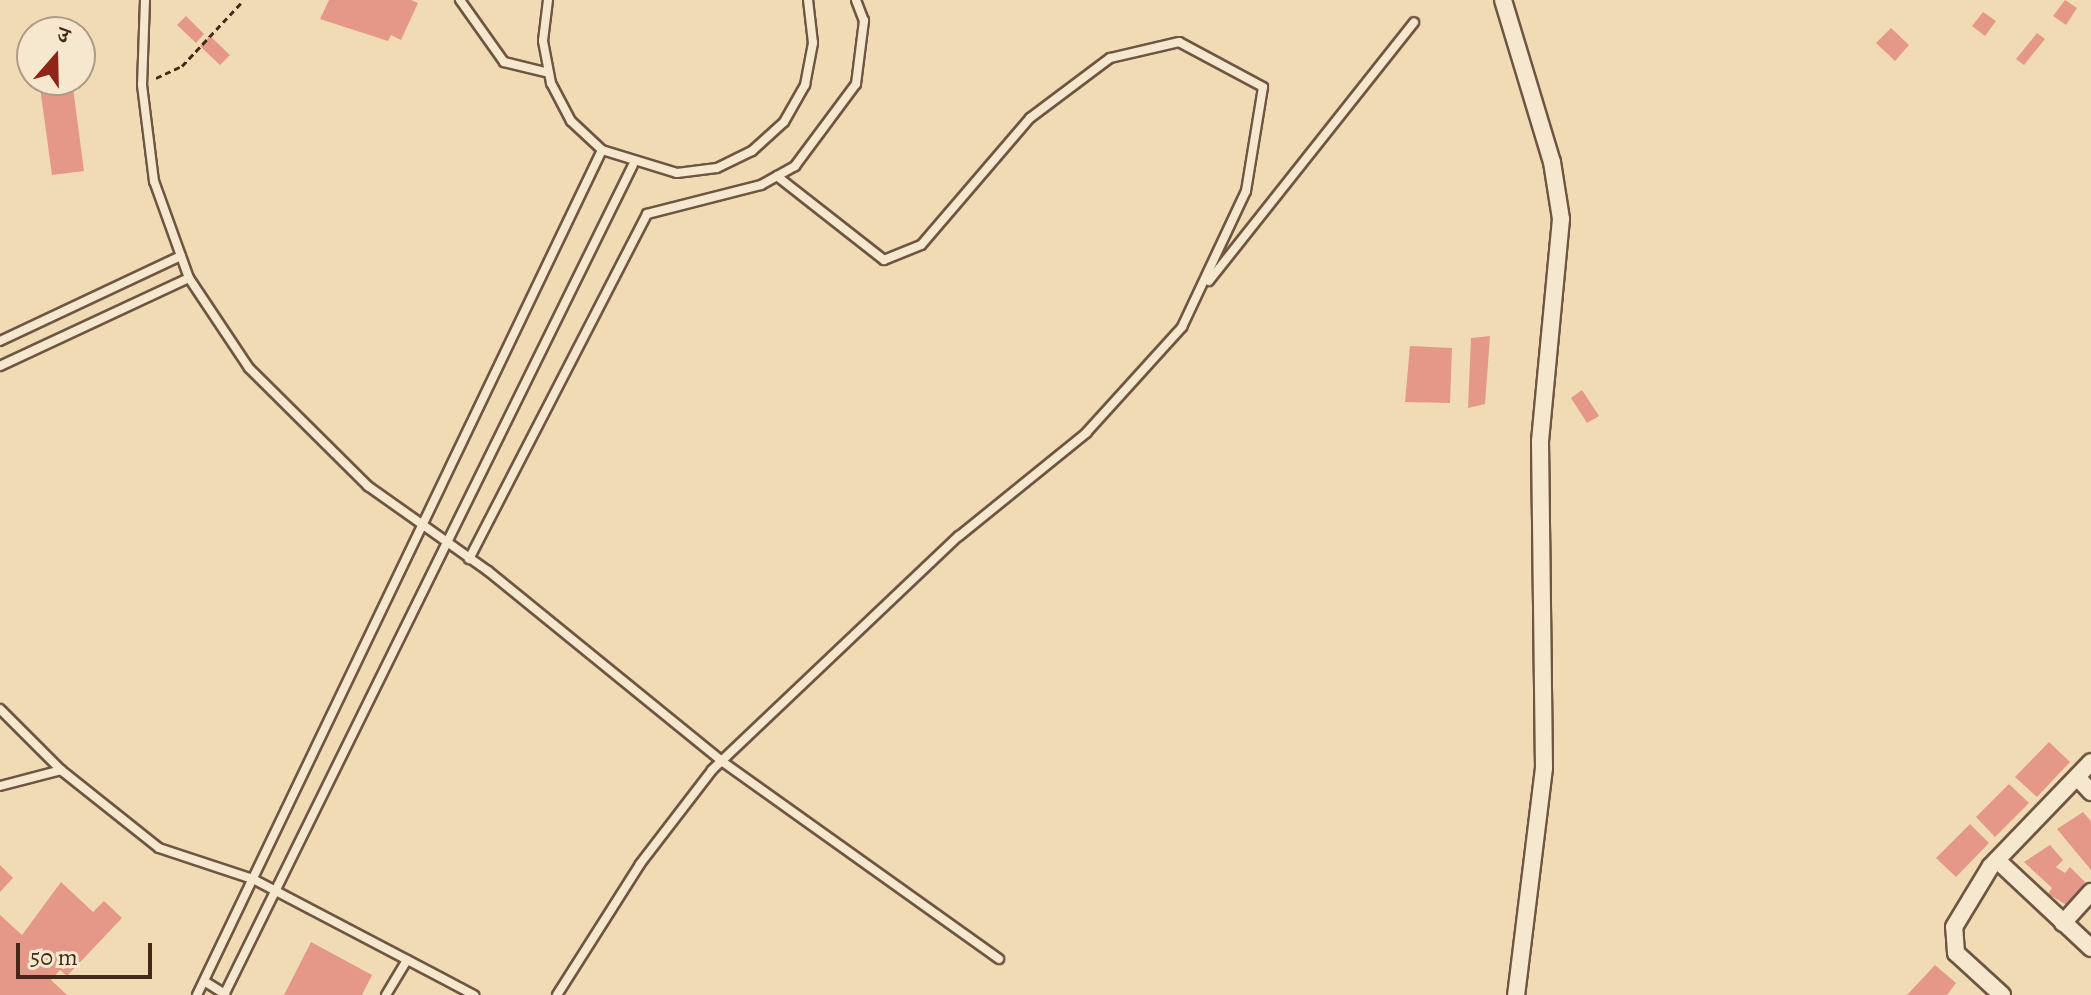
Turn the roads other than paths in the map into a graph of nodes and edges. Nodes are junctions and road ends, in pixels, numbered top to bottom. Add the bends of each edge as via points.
1 (145, 0) edge
2 (460, 0) edge
3 (548, 0) edge
4 (808, 0) edge
5 (856, 0) edge
6 (1503, 0) edge
7 (1414, 22) dead end
8 (549, 73) junction
9 (602, 150) junction
10 (633, 165) junction
11 (777, 176) junction
12 (181, 256) junction
13 (189, 278) junction
14 (1204, 286) junction
15 (0, 341) edge
16 (0, 366) edge
17 (423, 527) junction
18 (447, 543) junction
19 (469, 559) junction
20 (0, 709) edge
21 (723, 762) junction
22 (2091, 762) edge
23 (61, 770) junction
24 (2077, 777) junction
25 (0, 786) edge
26 (2091, 792) edge
27 (1997, 860) junction
28 (253, 879) junction
29 (274, 890) junction
30 (2091, 892) edge
31 (2063, 923) junction
32 (2091, 948) edge
33 (999, 959) dead end
34 (407, 960) junction
35 (204, 981) junction
36 (224, 994) edge
37 (197, 995) edge
38 (386, 995) edge
39 (474, 995) edge
40 (557, 995) edge
41 (1516, 995) edge
42 (2002, 995) edge

1 - 12 lane via 142,85 154,181
2 - 8 lane via 504,62
3 - 8 lane via 543,41
4 - 10 lane via 808,71 784,122 752,151 717,168 677,173
5 - 11 lane via 864,21 856,84 804,155
6 - 41 street via 1552,162 1561,219 1540,441 1544,768
7 - 14 lane
8 - 9 lane via 571,121
9 - 10 lane
9 - 17 lane
10 - 18 lane
11 - 14 lane via 884,260 900,257 921,245 988,160 1073,85 1110,58 1179,42 1263,87 1246,191
11 - 19 lane via 647,214
12 - 13 lane
12 - 15 lane
13 - 16 lane
13 - 17 lane via 249,368 368,486
14 - 21 lane via 1182,327 1086,433 959,536
17 - 18 lane
17 - 28 lane
18 - 19 lane
18 - 29 lane
19 - 21 lane
20 - 23 lane
21 - 33 lane
21 - 40 lane via 648,852
22 - 24 street
23 - 25 lane
23 - 28 lane via 159,848
24 - 26 street
24 - 27 street
27 - 31 street
27 - 42 street via 1969,895 1953,941 1969,970
28 - 29 lane
28 - 35 lane
29 - 34 lane
29 - 36 lane
30 - 31 street
31 - 32 street
34 - 38 lane
34 - 39 lane
35 - 36 lane
35 - 37 lane

